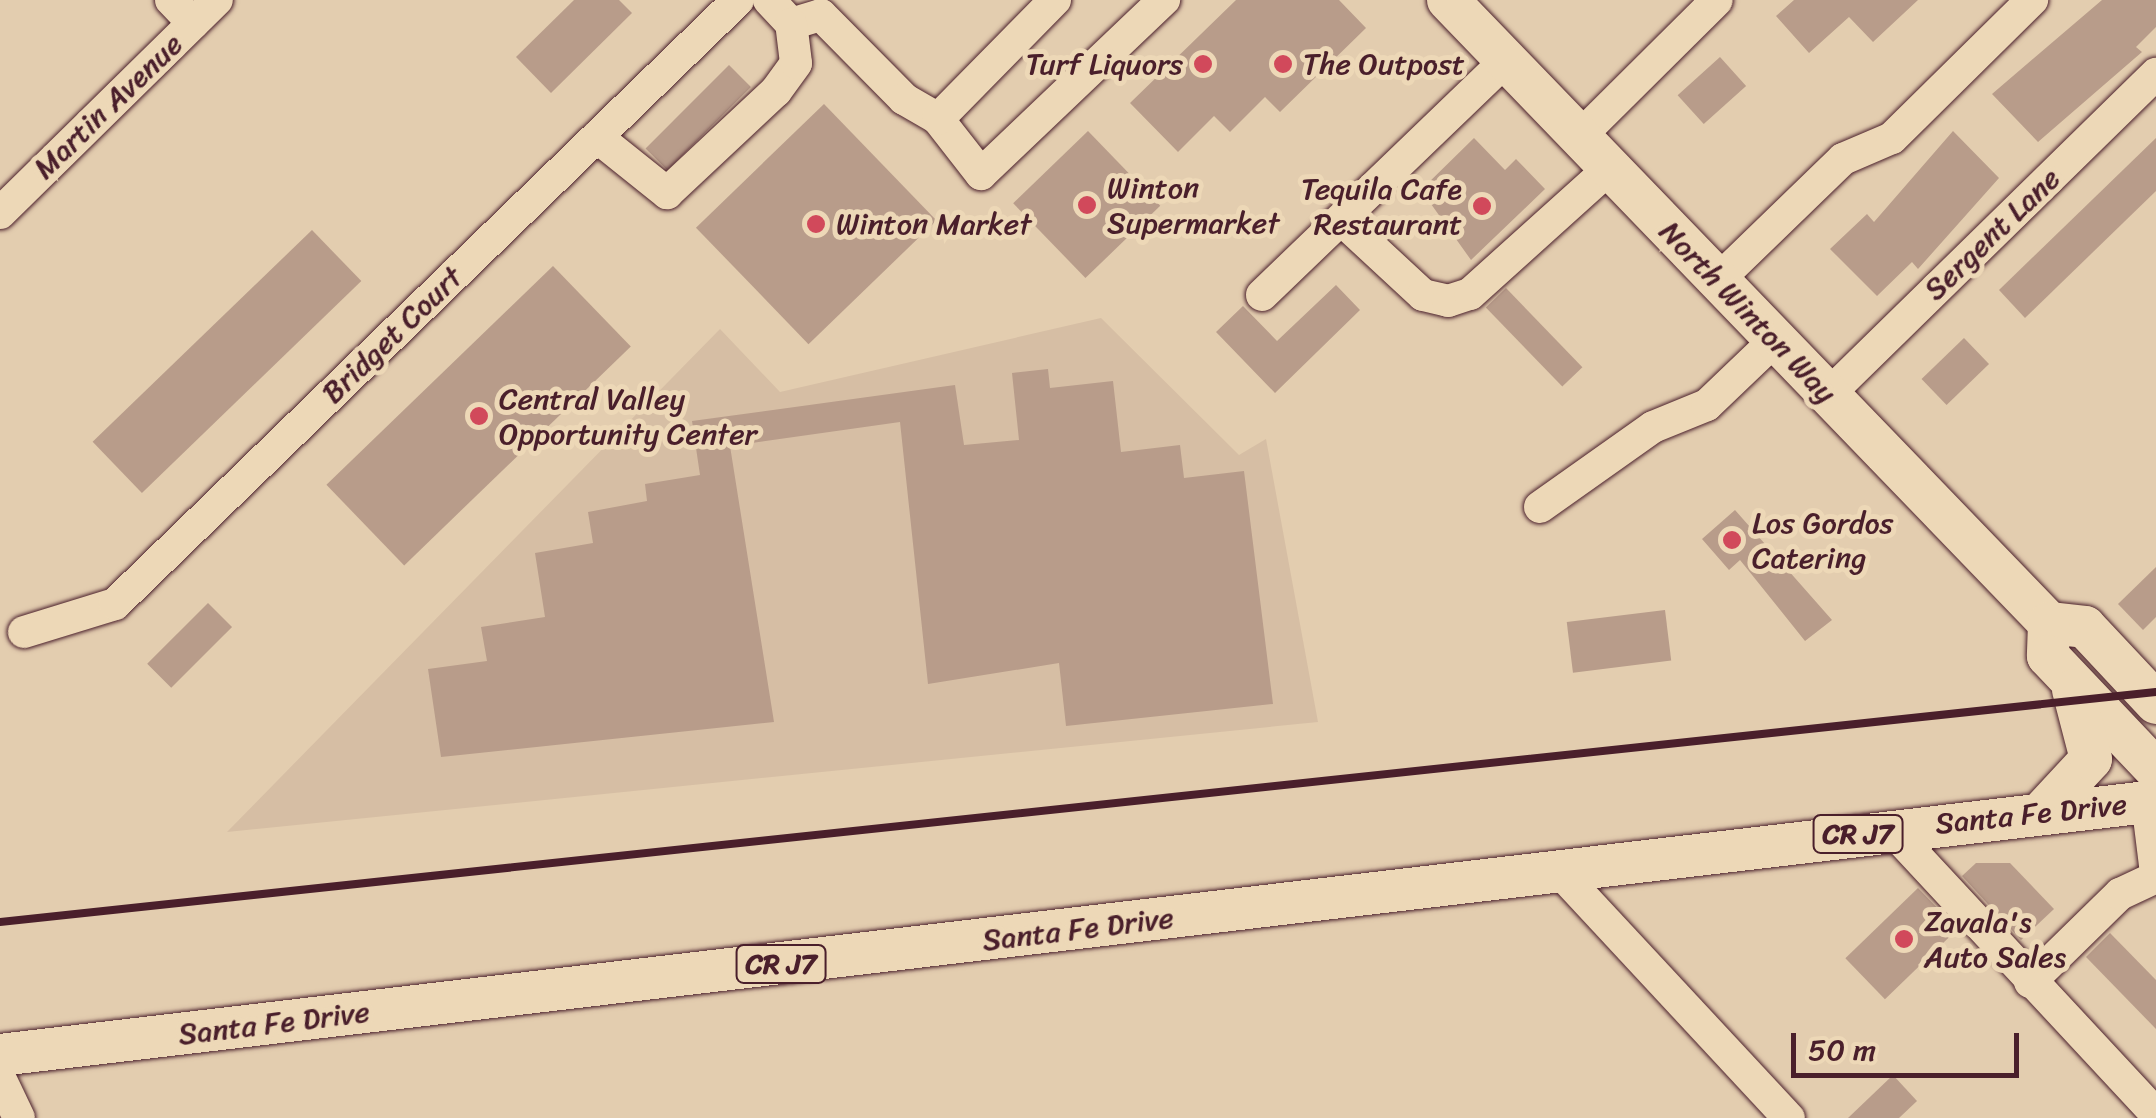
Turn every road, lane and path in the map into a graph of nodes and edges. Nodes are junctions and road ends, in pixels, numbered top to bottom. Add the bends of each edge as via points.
1 (217, 0) edge
2 (738, 0) edge
3 (1055, 0) edge
4 (1164, 0) edge
5 (1448, 0) edge
6 (1717, 0) edge
7 (2032, 0) edge
8 (182, 12) edge
9 (780, 12) edge
10 (1506, 60) junction
11 (2156, 74) edge
12 (942, 110) junction
13 (597, 137) junction
14 (1579, 137) junction
15 (1610, 168) junction
16 (0, 213) edge
17 (1342, 220) junction
18 (1718, 280) junction
19 (1262, 295) dead end
20 (1775, 340) junction
21 (1828, 395) junction
22 (1540, 507) dead end
23 (2049, 623) junction
24 (24, 632) dead end
25 (2070, 680) junction
26 (2156, 703) edge
27 (2153, 791) edge
28 (2042, 812) junction
29 (1892, 829) junction
30 (1562, 872) junction
31 (2156, 875) edge
32 (2030, 982) junction
33 (0, 1055) edge
34 (0, 1078) edge
35 (2156, 1114) edge
36 (18, 1118) edge
37 (1790, 1118) edge

1 - 8 street, Martin Avenue
2 - 13 street, Bridget Court
3 - 12 street
4 - 12 street via 981,174
5 - 10 main road, North Winton Way
6 - 14 street
7 - 18 street via 1892,138 1843,159
8 - 16 street, Martin Avenue
9 - 12 street via 821,16 904,99
9 - 13 street via 796,63 667,193
10 - 14 main road, North Winton Way
10 - 17 street
11 - 21 street, Sergent Lane
13 - 24 street, Bridget Court via 115,604
14 - 15 main road, North Winton Way
15 - 17 street via 1470,294 1448,302 1423,295
15 - 18 main road, North Winton Way
17 - 19 street
18 - 20 main road, North Winton Way
20 - 21 main road, North Winton Way
20 - 22 street via 1707,405 1653,427
21 - 23 main road, North Winton Way
23 - 25 main road via 2048,656
23 - 26 main road, North Winton Way via 2084,628
25 - 27 main road
25 - 28 main road via 2091,759
27 - 28 main road, Santa Fe Drive / CR J7
27 - 31 street
28 - 29 main road, Santa Fe Drive / CR J7
29 - 30 main road, Santa Fe Drive / CR J7
29 - 32 street
30 - 33 main road, Santa Fe Drive / CR J7
30 - 37 street
31 - 32 street via 2120,894
32 - 35 street
34 - 36 street

